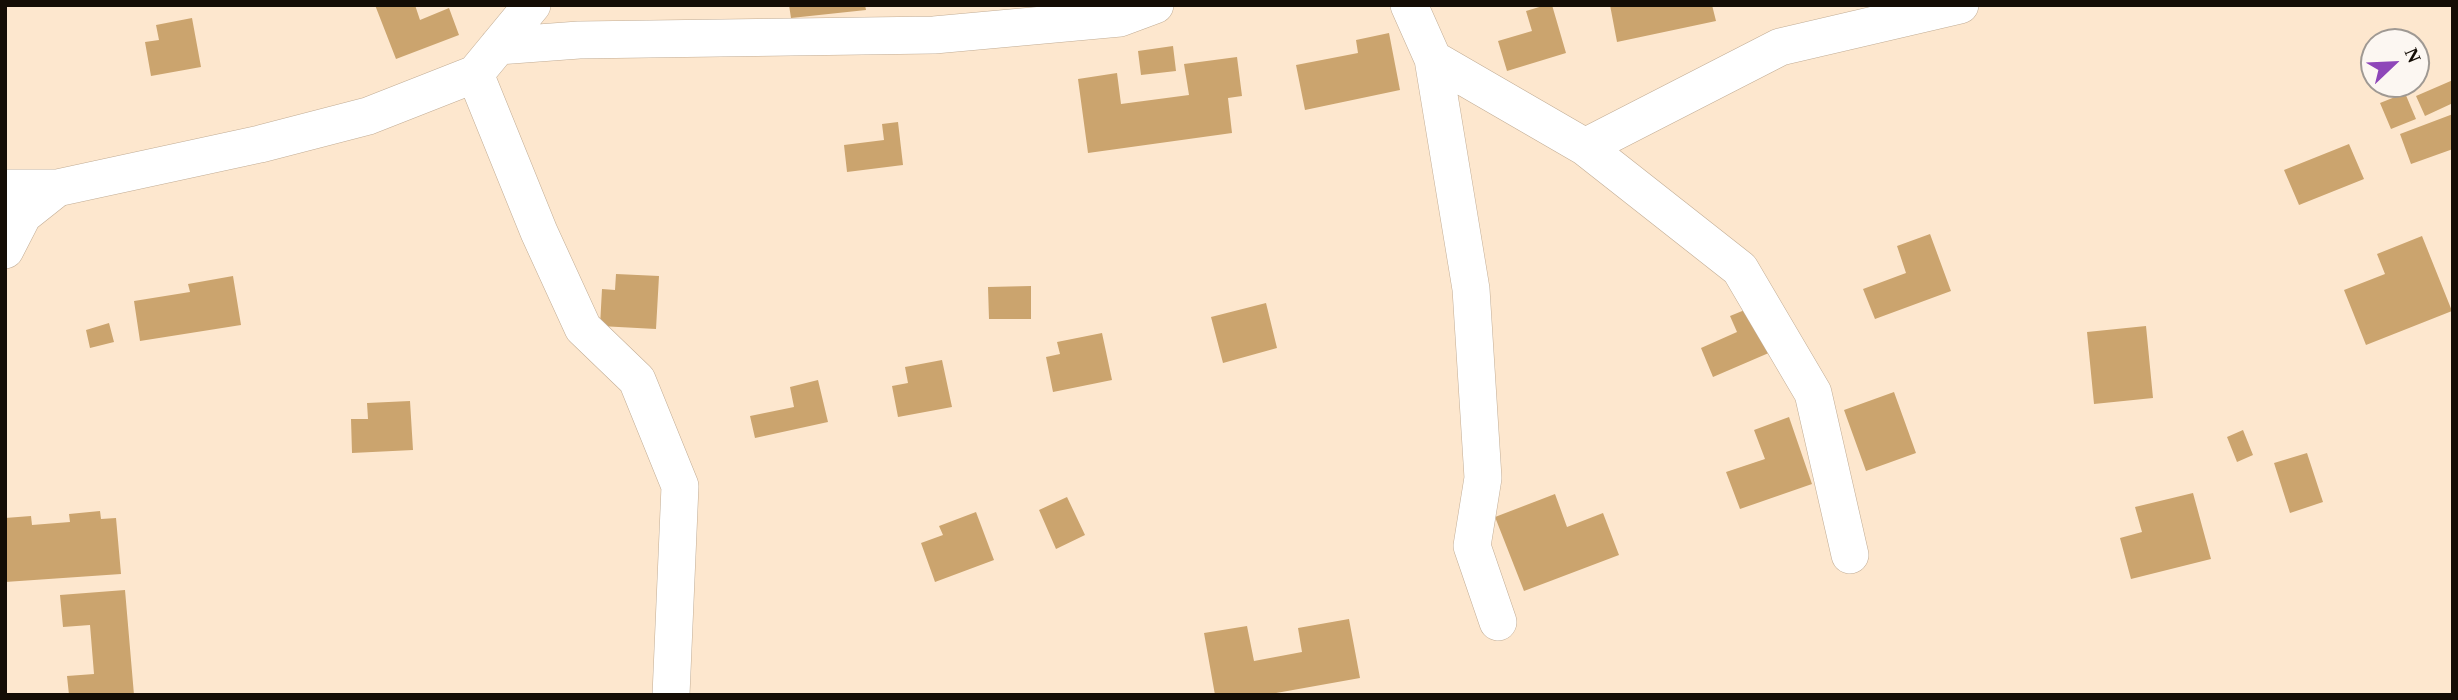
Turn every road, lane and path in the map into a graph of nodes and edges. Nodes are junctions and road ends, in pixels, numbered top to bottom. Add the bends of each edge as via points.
1 (532, 5) edge
2 (1155, 5) edge
3 (1409, 5) edge
4 (1960, 5) edge
5 (1041, 15) edge
6 (498, 46) junction
7 (1433, 59) junction
8 (475, 74) junction
9 (1585, 146) junction
10 (5, 188) edge
11 (57, 188) junction
12 (5, 250) edge
13 (1850, 555) dead end
14 (1498, 622) dead end
15 (671, 695) edge

1 - 6 street
2 - 5 street via 1120,18
3 - 7 street
4 - 9 street via 1780,47
5 - 6 street via 934,35 579,40
6 - 8 street
7 - 9 street
7 - 14 street via 1471,289 1483,478 1472,546
8 - 11 street via 368,116
8 - 15 street via 583,328 637,380 680,486
9 - 13 street via 1740,269 1813,393
10 - 11 street
11 - 12 street via 23,215

